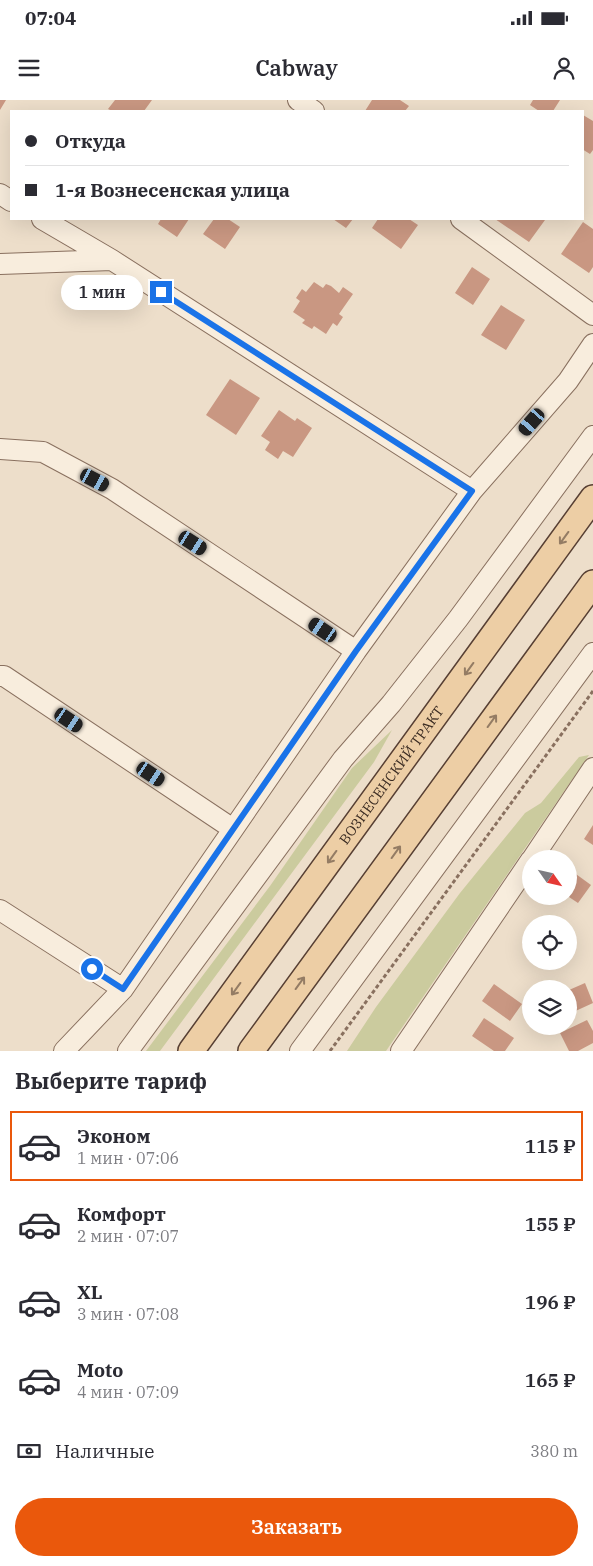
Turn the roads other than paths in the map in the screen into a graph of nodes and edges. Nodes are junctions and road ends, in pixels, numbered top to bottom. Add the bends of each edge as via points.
1 (298, 100) edge
2 (313, 110) edge
3 (44, 220) edge
4 (462, 220) edge
5 (112, 260) junction
6 (0, 264) edge
7 (593, 315) edge
8 (593, 344) edge
9 (593, 436) edge
10 (0, 449) edge
11 (472, 491) junction
12 (593, 498) edge
13 (593, 583) edge
14 (356, 651) junction
15 (593, 653) edge
16 (0, 676) edge
17 (593, 768) edge
18 (233, 829) junction
19 (538, 850) edge
20 (522, 874) edge
21 (0, 910) edge
22 (123, 989) junction
23 (64, 1051) edge
24 (128, 1051) edge
25 (191, 1051) edge
26 (251, 1051) edge
27 (300, 1051) edge
28 (401, 1051) edge

1 - 2 street
3 - 5 street
4 - 7 street
5 - 6 street
5 - 11 street
8 - 11 street via 568,381
9 - 24 street via 458,619 343,759
10 - 14 street via 43,452 112,489
11 - 14 street
12 -> 25 main road, ВОЗНЕСЕНСКИЙ ТРАКТ
26 -> 13 main road
14 - 18 street
15 - 27 street
16 - 18 street
17 - 19 street
18 - 22 street
20 - 28 street
21 - 22 street
22 - 23 street

